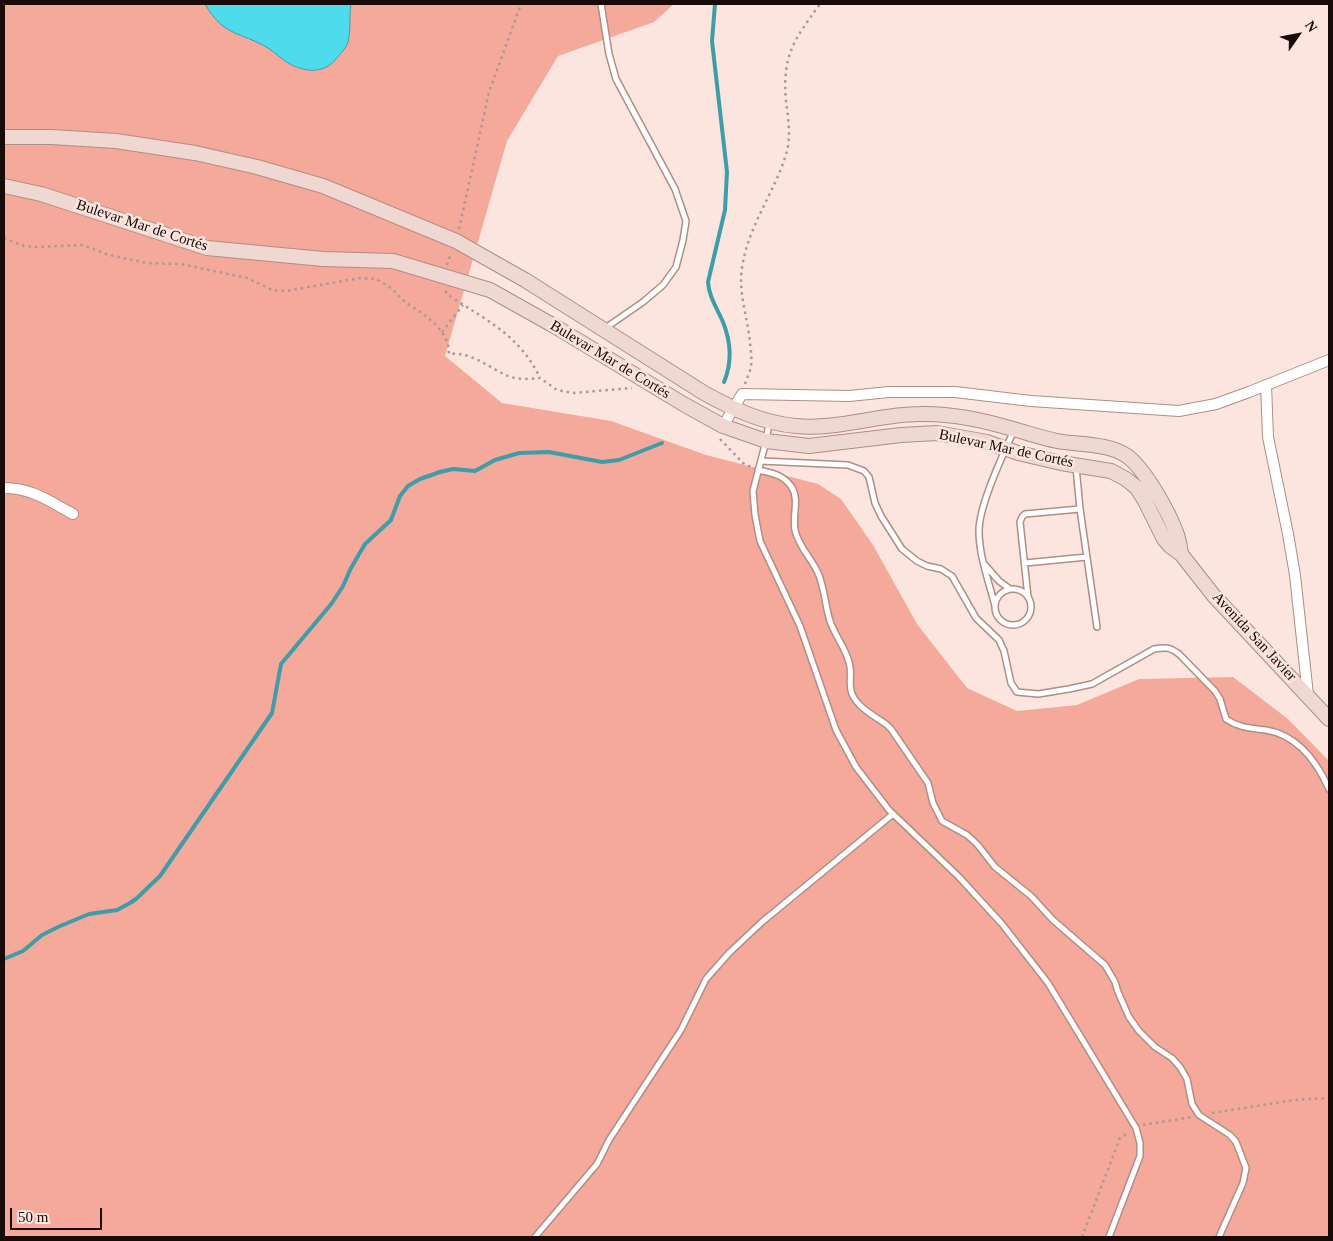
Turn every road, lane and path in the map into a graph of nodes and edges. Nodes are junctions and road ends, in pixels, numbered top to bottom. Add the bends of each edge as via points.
1 (521, 4) edge
2 (601, 4) edge
3 (820, 4) edge
4 (4, 137) edge
5 (4, 186) edge
6 (4, 238) edge
7 (456, 241) junction
8 (443, 275) junction
9 (462, 305) junction
10 (604, 330) junction
11 (442, 332) junction
12 (588, 345) junction
13 (1329, 360) edge
14 (540, 378) junction
15 (1266, 385) junction
16 (635, 388) dead end
17 (742, 394) junction
18 (734, 409) junction
19 (769, 422) junction
20 (724, 426) junction
21 (1014, 429) junction
22 (766, 441) junction
23 (1006, 448) junction
24 (761, 461) junction
25 (1076, 465) junction
26 (1138, 465) junction
27 (758, 470) junction
28 (1126, 479) junction
29 (4, 488) edge
30 (1080, 509) junction
31 (73, 514) dead end
32 (1181, 554) junction
33 (1087, 557) junction
34 (1025, 563) junction
35 (984, 564) junction
36 (1010, 589) junction
37 (1028, 596) junction
38 (995, 606) junction
39 (1097, 627) dead end
40 (1308, 695) junction
41 (1329, 718) edge
42 (1329, 789) edge
43 (893, 814) junction
44 (1329, 1098) edge
45 (1199, 1116) junction
46 (1136, 1128) junction
47 (535, 1237) edge
48 (1082, 1237) edge
49 (1110, 1237) edge
50 (1219, 1237) edge

1 - 7 path via 489,92
2 - 10 lane via 616,79 675,189 686,220 676,267 663,286
3 - 17 path via 790,49 784,82 788,148 774,187 750,236 742,268 741,281 752,352
4 - 7 street via 51,136 116,141 228,160 323,186
5 - 8 street, Bulevar Mar de Cortés via 41,194 207,248 323,259 393,261
6 - 11 path via 36,247 83,244 106,254 147,263 181,264 247,278 272,290 286,291 360,278 376,279
7 - 8 path
7 - 10 street
8 - 9 path via 444,289
8 - 12 street, Bulevar Mar de Cortés via 490,290
9 - 11 path
9 - 14 path via 520,346
10 - 12 street
10 - 18 street
11 - 14 path via 449,354 460,352 509,377
12 - 20 street, Bulevar Mar de Cortés
13 - 15 street
14 - 16 path via 557,390 573,394
15 - 17 street via 1216,404 1179,411 1031,401 955,392 849,396
15 - 40 street via 1268,437 1295,575
17 - 18 street
18 - 19 street
18 - 20 street
19 - 21 street via 823,426 920,414 952,415
19 - 22 lane
20 - 22 street, Bulevar Mar de Cortés
21 - 23 lane
21 - 26 street via 1058,441 1113,450
22 - 23 street, Bulevar Mar de Cortés via 809,446 937,433
22 - 24 lane
23 - 25 street, Bulevar Mar de Cortés
23 - 35 lane via 982,513 979,529
24 - 27 lane
24 - 42 lane via 848,465 864,471 869,477 881,516 902,549 922,564 952,576 976,618 999,640 1016,692 1038,694 1092,684 1154,649 1172,649 1215,691 1226,719 1239,727 1269,730 1286,736 1300,746 1316,765
25 - 28 street, Bulevar Mar de Cortés via 1111,471
25 - 30 lane
26 - 28 street
26 - 32 street via 1177,533
27 - 43 lane via 753,491 760,541 800,626 836,730 856,767
27 - 45 lane via 779,474 794,492 797,536 819,575 830,622 850,663 850,688 855,700 891,729 928,783 942,821 967,835 995,867 1032,896 1052,920 1105,965 1129,1017 1180,1068
28 - 32 street, Bulevar Mar de Cortés via 1137,488 1164,539
29 - 31 street via 35,493
30 - 33 lane
30 - 34 lane via 1022,517
32 - 40 street, Avenida San Javier via 1214,596
33 - 34 lane
33 - 39 lane
34 - 37 lane
35 - 36 lane
35 - 38 lane
36 - 37 lane
36 - 38 lane via 999,596
37 - 38 lane via 1030,613 1018,624 1002,621
40 - 41 street, Avenida San Javier
43 - 46 lane via 959,877 1048,983
43 - 47 lane via 762,922 706,979 681,1030 597,1164
44 - 45 path via 1294,1100
45 - 46 path
45 - 50 lane via 1230,1135 1246,1168 1243,1183
46 - 48 path via 1120,1138
46 - 49 lane via 1140,1156

